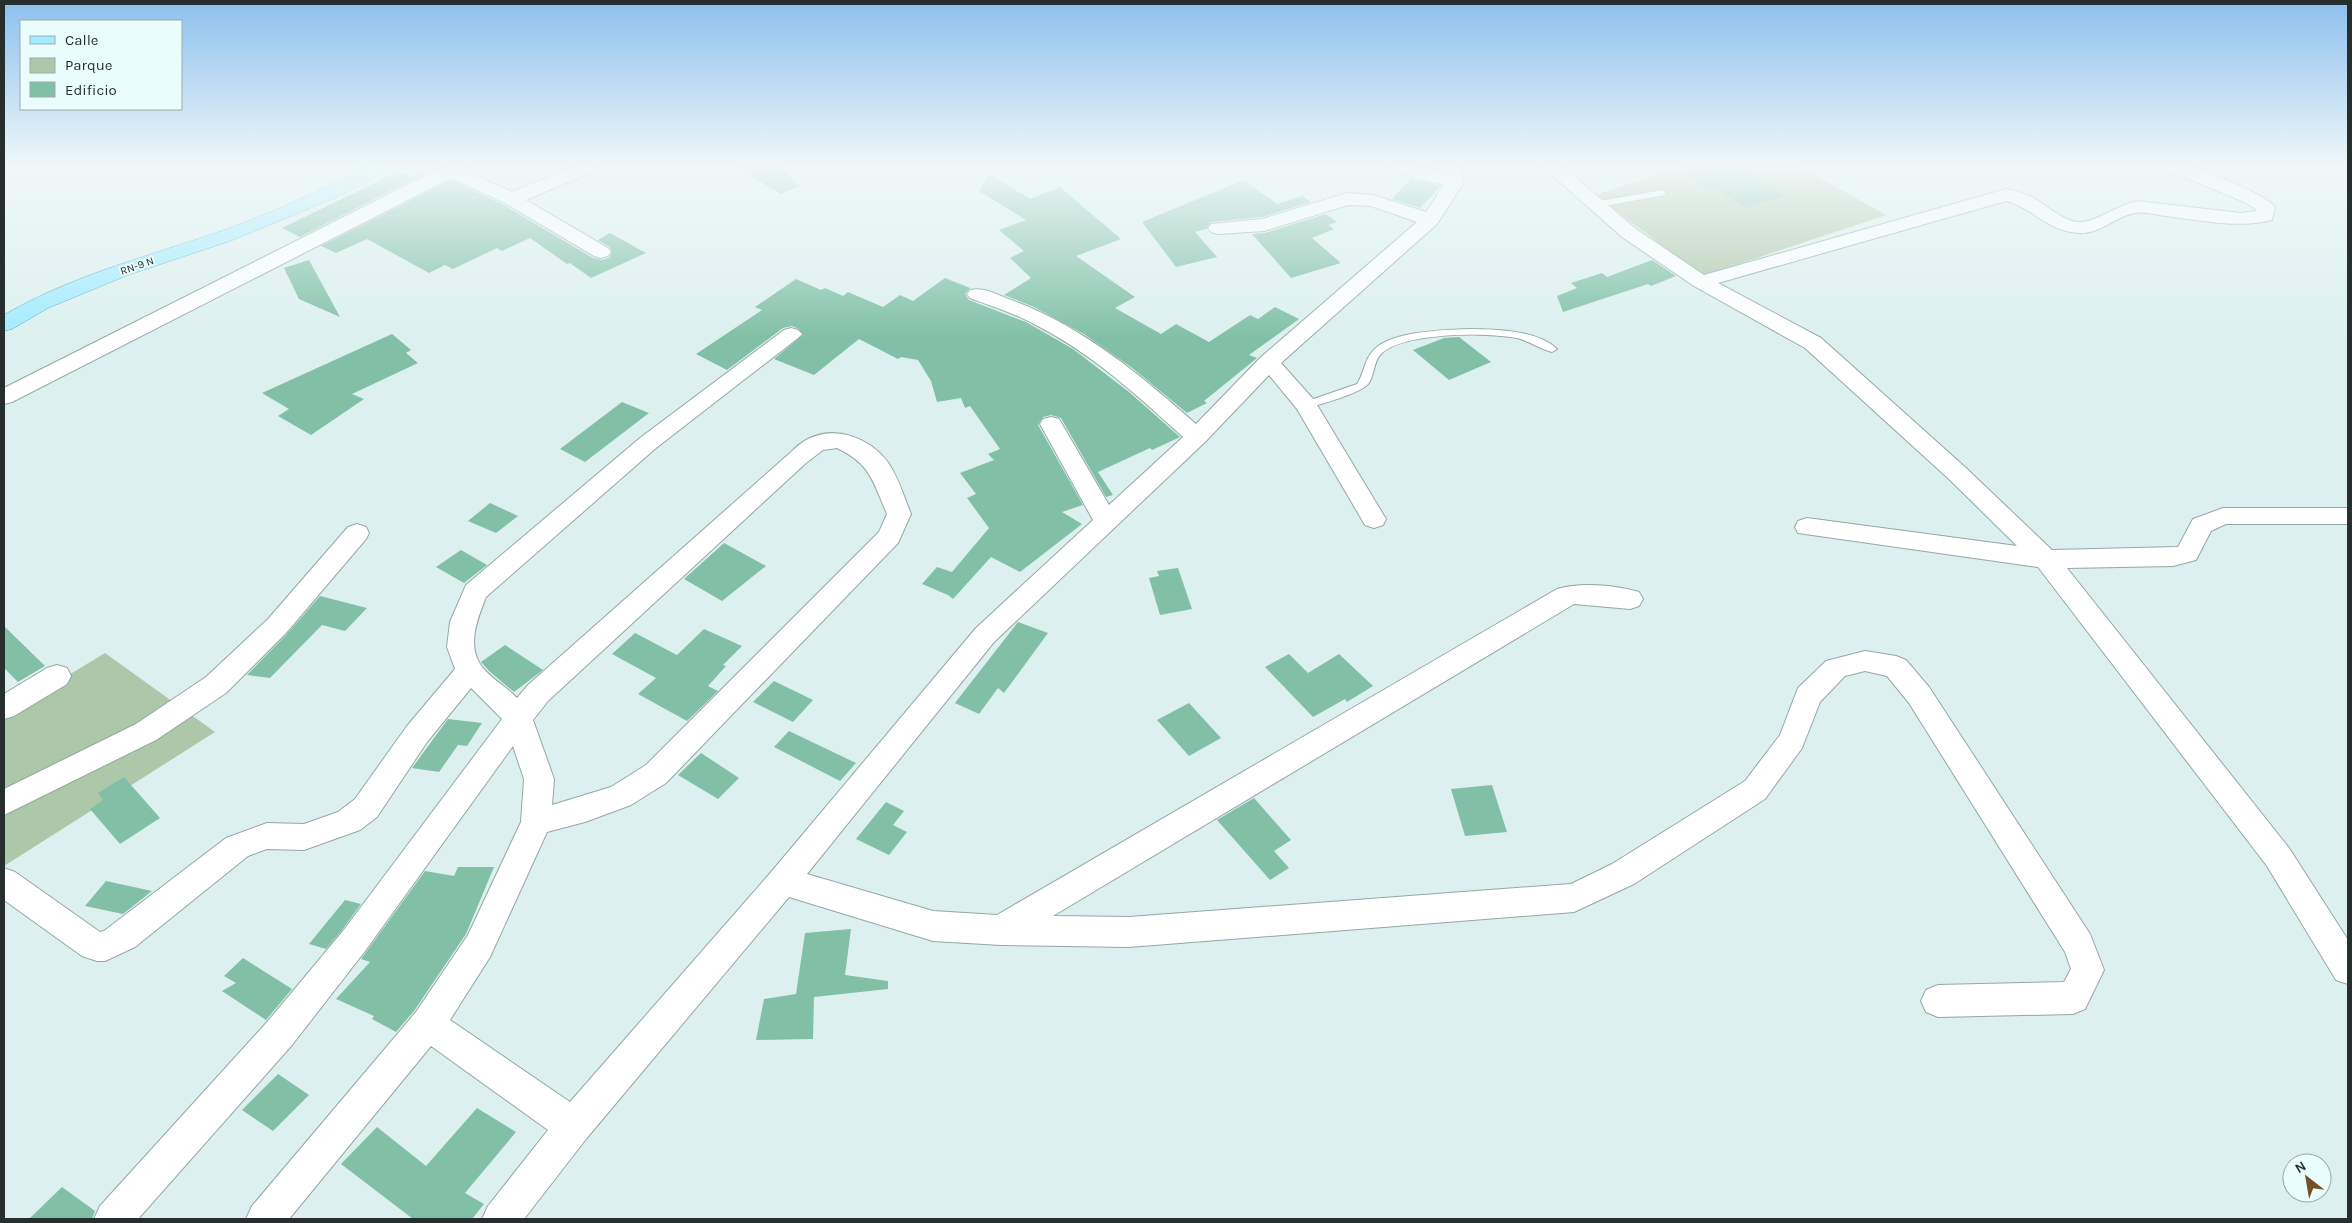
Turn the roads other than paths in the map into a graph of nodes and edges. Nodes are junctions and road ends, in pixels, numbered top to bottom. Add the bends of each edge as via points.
1 (257, 223) edge
2 (349, 223) edge
3 (552, 223) edge
4 (1270, 223) edge
5 (1427, 223) edge
6 (1617, 223) edge
7 (1908, 223) edge
8 (2062, 223) edge
9 (2096, 223) edge
10 (1218, 228) dead end
11 (601, 252) dead end
12 (1701, 282) junction
13 (977, 294) dead end
14 (4, 324) edge
15 (791, 334) dead end
16 (1552, 349) dead end
17 (1269, 362) junction
18 (4, 397) edge
19 (1306, 405) junction
20 (1051, 424) dead end
21 (1197, 437) junction
22 (2348, 516) edge
23 (1374, 519) dead end
24 (1106, 522) junction
25 (1807, 527) dead end
26 (357, 532) dead end
27 (2046, 560) junction
28 (1630, 599) dead end
29 (469, 671) junction
30 (57, 676) dead end
31 (4, 708) edge
32 (518, 718) junction
33 (4, 803) edge
34 (536, 822) junction
35 (783, 881) junction
36 (4, 882) edge
37 (1001, 930) junction
38 (2348, 969) edge
39 (1938, 1001) dead end
40 (428, 1024) junction
41 (573, 1126) junction
42 (113, 1219) edge
43 (265, 1219) edge
44 (501, 1219) edge

1 - 14 main road, RN-9 N via 40,303
2 - 18 street
3 - 11 street
4 - 10 street
5 - 17 street
6 - 12 street
7 - 12 street
8 - 9 street via 2077,228
12 - 27 street via 1813,343 1958,474
13 - 21 street via 1054,326 1126,375
15 - 29 street via 648,443 475,592 463,622 460,648
16 - 19 lane via 1518,335 1456,331 1428,335 1388,345 1376,353 1367,380 1361,386
17 - 19 street
17 - 21 street
19 - 23 street
20 - 24 street
21 - 24 street
22 - 27 street via 2223,516 2202,525 2188,554
24 - 35 street via 985,635
25 - 27 street
26 - 33 street via 276,626 216,685 146,732
27 - 38 street via 2278,857
28 - 37 street via 1566,596
29 - 32 street
29 - 36 street via 418,734 366,808 349,821 304,836 267,836 237,847 107,947 93,945
30 - 31 street
32 - 34 street via 539,779
32 - 34 street via 538,693 816,444 840,440 861,450 878,466 899,514 889,537 656,774 621,796
32 - 42 street via 354,941 280,1033
34 - 40 street via 479,946
35 - 37 street via 934,926
35 - 41 street
37 - 39 street via 1129,932 1574,898 1623,874 1755,790 1792,740 1808,696 1836,668 1864,660 1896,667 1919,695 2079,945 2088,970 2073,998
40 - 41 street
40 - 43 street
41 - 44 street

